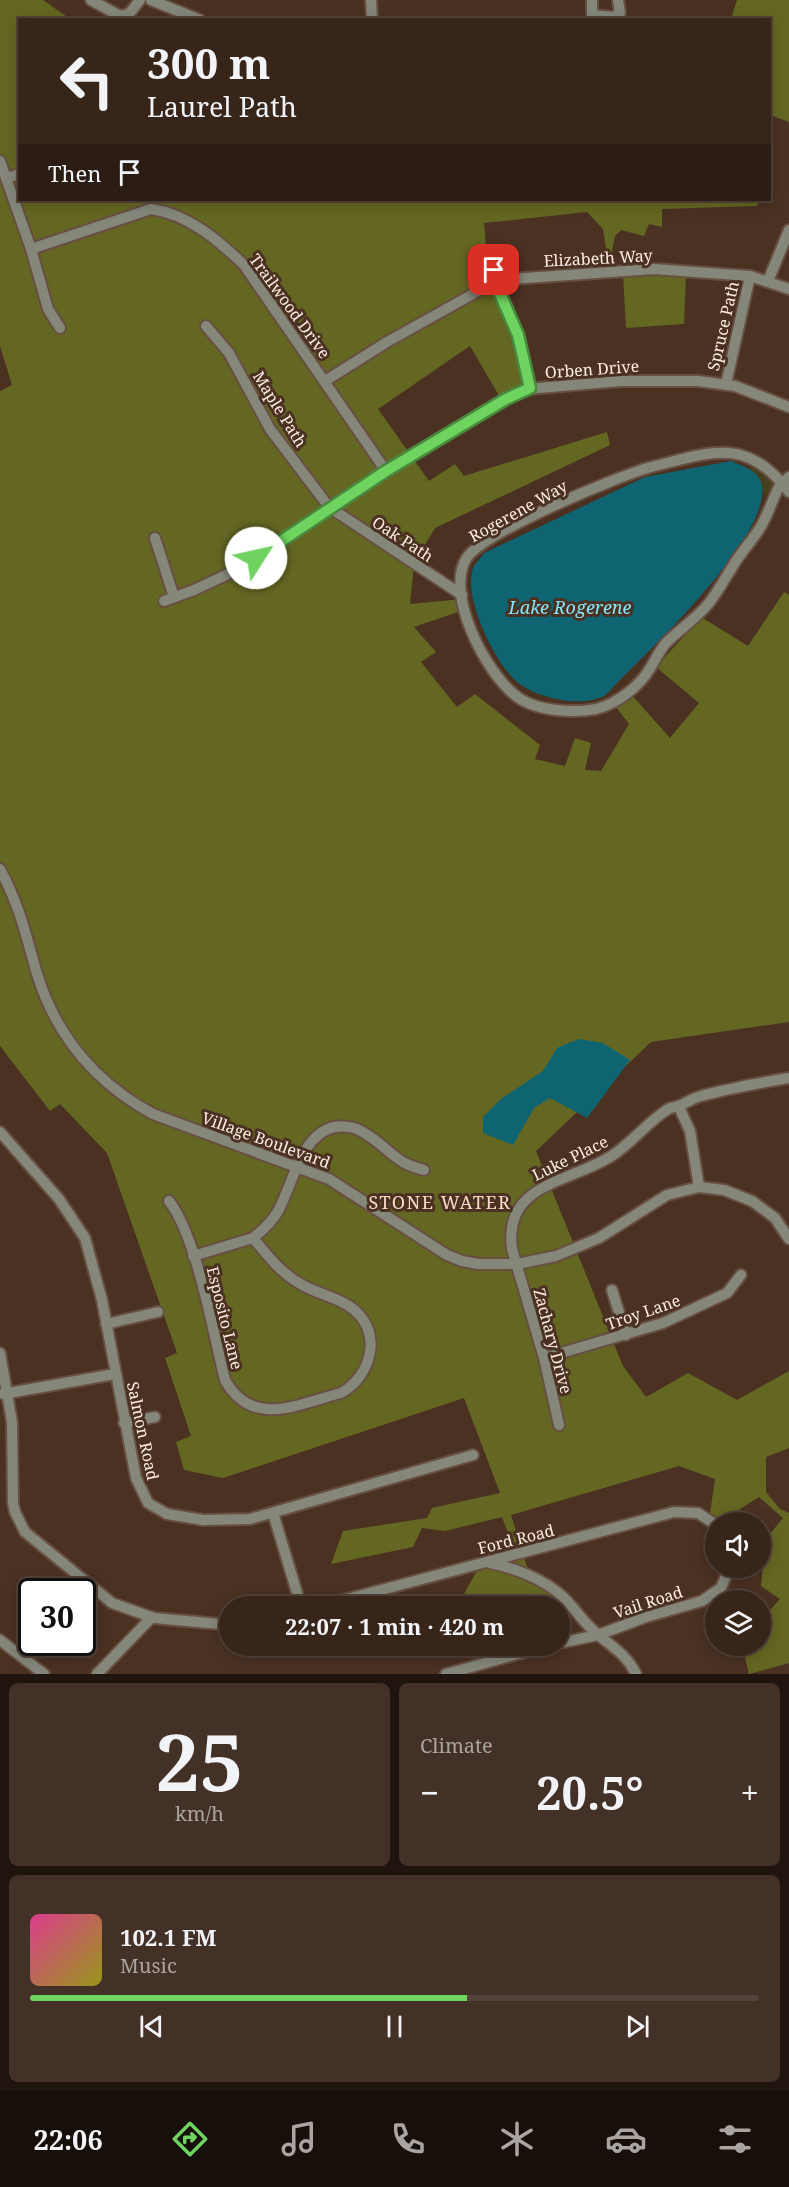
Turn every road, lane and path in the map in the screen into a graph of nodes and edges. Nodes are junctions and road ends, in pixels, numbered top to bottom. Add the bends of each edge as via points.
1 (91, 0) edge
2 (140, 0) edge
3 (151, 0) edge
4 (371, 0) edge
5 (592, 0) edge
6 (618, 0) edge
7 (195, 18) edge
8 (372, 18) edge
9 (0, 161) edge
10 (18, 175) edge
11 (6, 178) junction
12 (789, 230) edge
13 (31, 249) junction
14 (492, 258) dead end
15 (750, 276) junction
16 (768, 281) junction
17 (495, 282) junction
18 (789, 290) edge
19 (206, 326) dead end
20 (60, 328) dead end
21 (325, 381) junction
22 (726, 384) junction
23 (530, 388) junction
24 (789, 407) edge
25 (386, 471) junction
26 (785, 480) edge
27 (789, 492) edge
28 (329, 507) junction
29 (155, 538) dead end
30 (462, 595) junction
31 (0, 869) edge
32 (789, 1078) edge
33 (679, 1107) junction
34 (0, 1132) edge
35 (297, 1166) junction
36 (424, 1170) dead end
37 (699, 1187) junction
38 (170, 1201) dead end
39 (784, 1222) edge
40 (254, 1238) junction
41 (789, 1239) edge
42 (193, 1256) junction
43 (517, 1264) junction
44 (741, 1275) dead end
45 (612, 1290) dead end
46 (158, 1312) dead end
47 (106, 1324) junction
48 (626, 1335) junction
49 (0, 1353) edge
50 (544, 1358) junction
51 (115, 1374) junction
52 (4, 1394) edge
53 (155, 1417) dead end
54 (124, 1423) junction
55 (559, 1425) dead end
56 (473, 1455) dead end
57 (273, 1513) junction
58 (705, 1518) edge
59 (484, 1562) junction
60 (725, 1578) edge
61 (298, 1596) edge
62 (358, 1596) edge
63 (152, 1617) junction
64 (219, 1624) edge
65 (598, 1635) junction
66 (0, 1640) edge
67 (570, 1641) edge
68 (510, 1656) edge
69 (44, 1674) edge
70 (97, 1674) edge
71 (446, 1674) edge
72 (636, 1674) edge

1 - 2 street via 120,16 129,14
3 - 7 street
4 - 8 street
5 - 6 street via 592,15 613,18 620,13
9 - 11 street
10 - 11 street
11 - 13 street
12 - 16 street
13 - 20 street via 48,309
13 - 21 street, Trailwood Drive via 152,208 169,211 207,234 244,265
14 - 17 street
15 - 16 street, Elizabeth Way
15 - 17 street, Elizabeth Way via 654,269
15 - 22 street, Spruce Path
16 - 18 street, Elizabeth Way
17 - 21 street, Elizabeth Way
17 - 23 street via 518,335
19 - 28 street, Maple Path via 229,353 270,429
21 - 25 street, Trailwood Drive
22 - 23 street, Orben Drive via 670,380
22 - 24 street, Orben Drive
23 - 25 street, Orben Drive
25 - 28 street, Orben Drive
26 - 27 street, Rogerene Way
26 - 30 street, Rogerene Way via 738,453 679,458 627,473 559,503 476,548 461,569
26 - 30 street, Rogerene Way via 760,527 708,604 666,644 635,686 612,704 593,711 553,708 516,696 483,656 465,615
28 - 29 street, Orben Drive via 243,567 169,599
28 - 30 street, Oak Path
31 - 35 street, Village Boulevard via 27,930 37,975 55,1019 96,1075 153,1114
32 - 33 street, Luke Place via 701,1096
33 - 37 street via 690,1131
33 - 43 street, Luke Place via 660,1114 605,1161 527,1197 514,1214 511,1230
34 - 47 street, Salmon Road via 59,1198 85,1238
35 - 36 street via 318,1135 348,1127 363,1132 405,1164
35 - 40 street via 275,1217
35 - 43 street, Village Boulevard via 348,1190 447,1255 478,1264
37 - 39 street, Village Boulevard via 746,1198
37 - 43 street, Village Boulevard via 658,1199 569,1252
38 - 42 street, Esposito Lane via 180,1214
39 - 41 street, Village Boulevard
40 - 42 street
40 - 42 street, Esposito Lane via 274,1264 291,1277 348,1305 364,1322 371,1354 364,1374 350,1388 273,1411 253,1407 237,1397 225,1380
43 - 50 street, Zachary Drive
44 - 48 street, Troy Lane via 727,1293 711,1302
45 - 48 street
46 - 47 street
47 - 51 street, Salmon Road
48 - 50 street, Troy Lane
49 - 52 street
50 - 55 street, Zachary Drive
51 - 52 street
51 - 54 street, Salmon Road
52 - 63 street via 14,1449 13,1503 25,1532 103,1597
53 - 54 street
54 - 57 street, Salmon Road via 140,1489 153,1508 203,1520 250,1519
56 - 57 street, Salmon Road
57 - 61 street
58 - 59 street, Ford Road via 698,1513 674,1512
59 - 62 street, Ford Road
59 - 65 street via 506,1566 548,1585
60 - 65 street, Vail Road via 721,1588 707,1598
63 - 64 street
63 - 70 street
65 - 67 street, Vail Road
65 - 72 street via 618,1649
66 - 69 street
68 - 71 street

